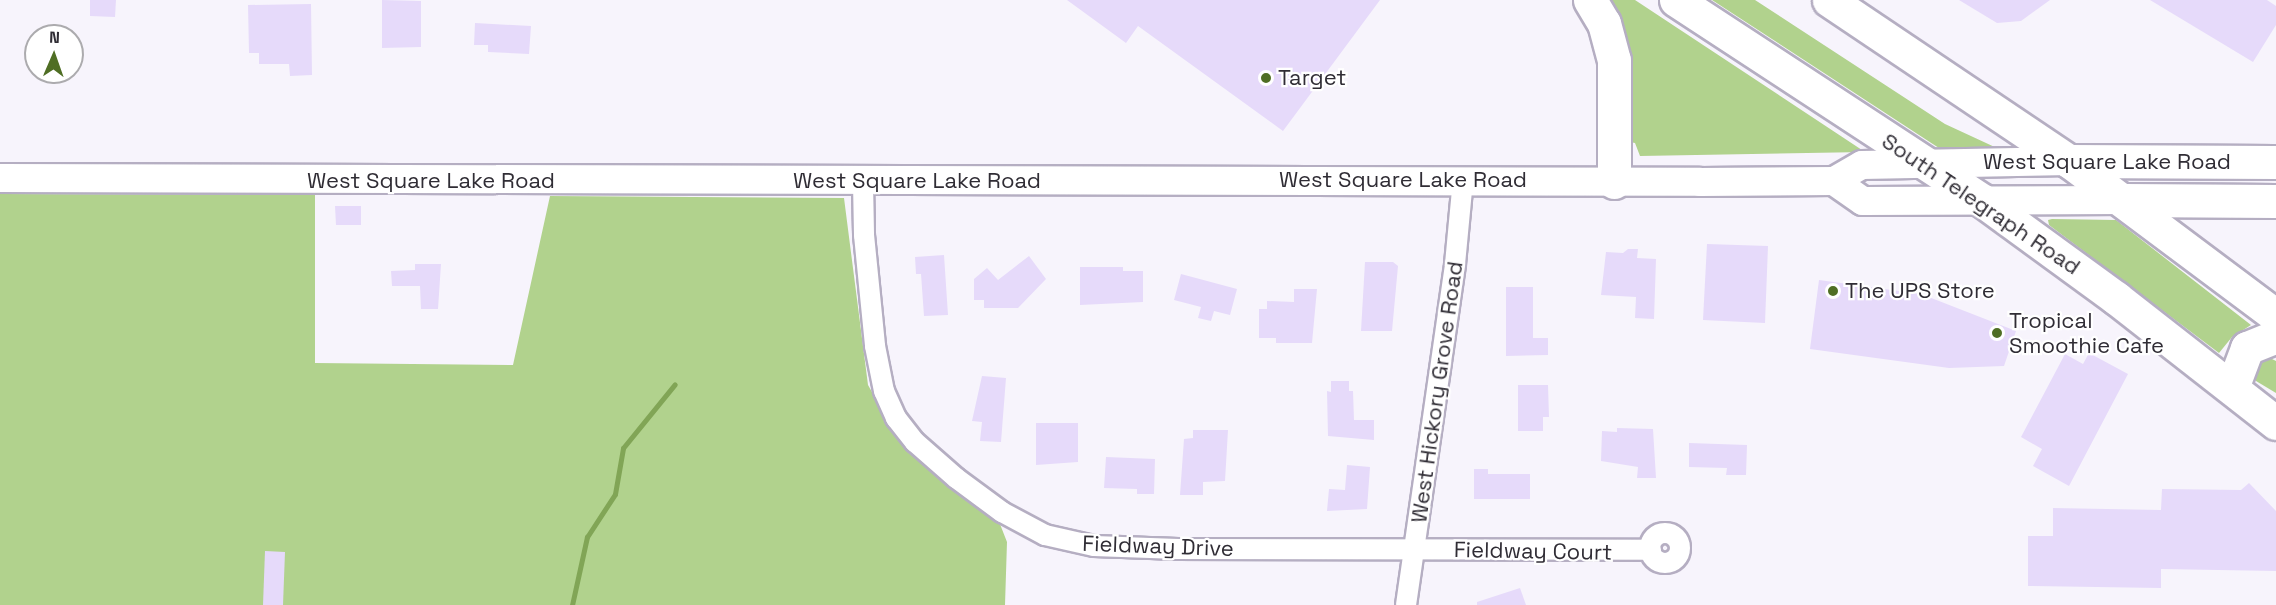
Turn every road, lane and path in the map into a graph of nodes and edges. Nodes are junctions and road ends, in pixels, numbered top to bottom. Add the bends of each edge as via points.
1 (1590, 0) edge
2 (1676, 0) edge
3 (1829, 0) edge
4 (2069, 161) junction
5 (2276, 162) edge
6 (1925, 164) junction
7 (0, 178) edge
8 (1463, 179) junction
9 (1834, 181) junction
10 (863, 182) junction
11 (1614, 182) junction
12 (2124, 200) junction
13 (1983, 201) junction
14 (2276, 201) edge
15 (2276, 316) edge
16 (2276, 336) edge
17 (2232, 388) junction
18 (2276, 423) edge
19 (1415, 550) junction
20 (1651, 550) dead end
21 (1406, 605) edge

1 - 11 highway via 1604,23 1614,60
2 - 6 highway, South Telegraph Road
3 - 4 highway
4 - 5 highway, West Square Lake Road
4 - 6 street, West Square Lake Road
4 - 12 highway
6 - 9 street, West Square Lake Road via 1862,165
6 - 13 highway, South Telegraph Road
7 - 10 street, West Square Lake Road
8 - 10 street, West Square Lake Road
8 - 11 street, West Square Lake Road
8 - 19 street, West Hickory Grove Road
9 - 11 street, West Square Lake Road
9 - 13 street, West Square Lake Road via 1863,201
10 - 19 street, Fieldway Drive via 869,296 881,377 890,405 927,455 1002,512 1045,535 1094,546
12 - 13 street, West Square Lake Road
12 - 14 highway, West Square Lake Road
12 - 15 highway
13 - 17 highway, South Telegraph Road
16 - 17 highway via 2247,348
17 - 18 highway, South Telegraph Road
19 - 20 street, Fieldway Court
19 - 21 street, West Hickory Grove Road

